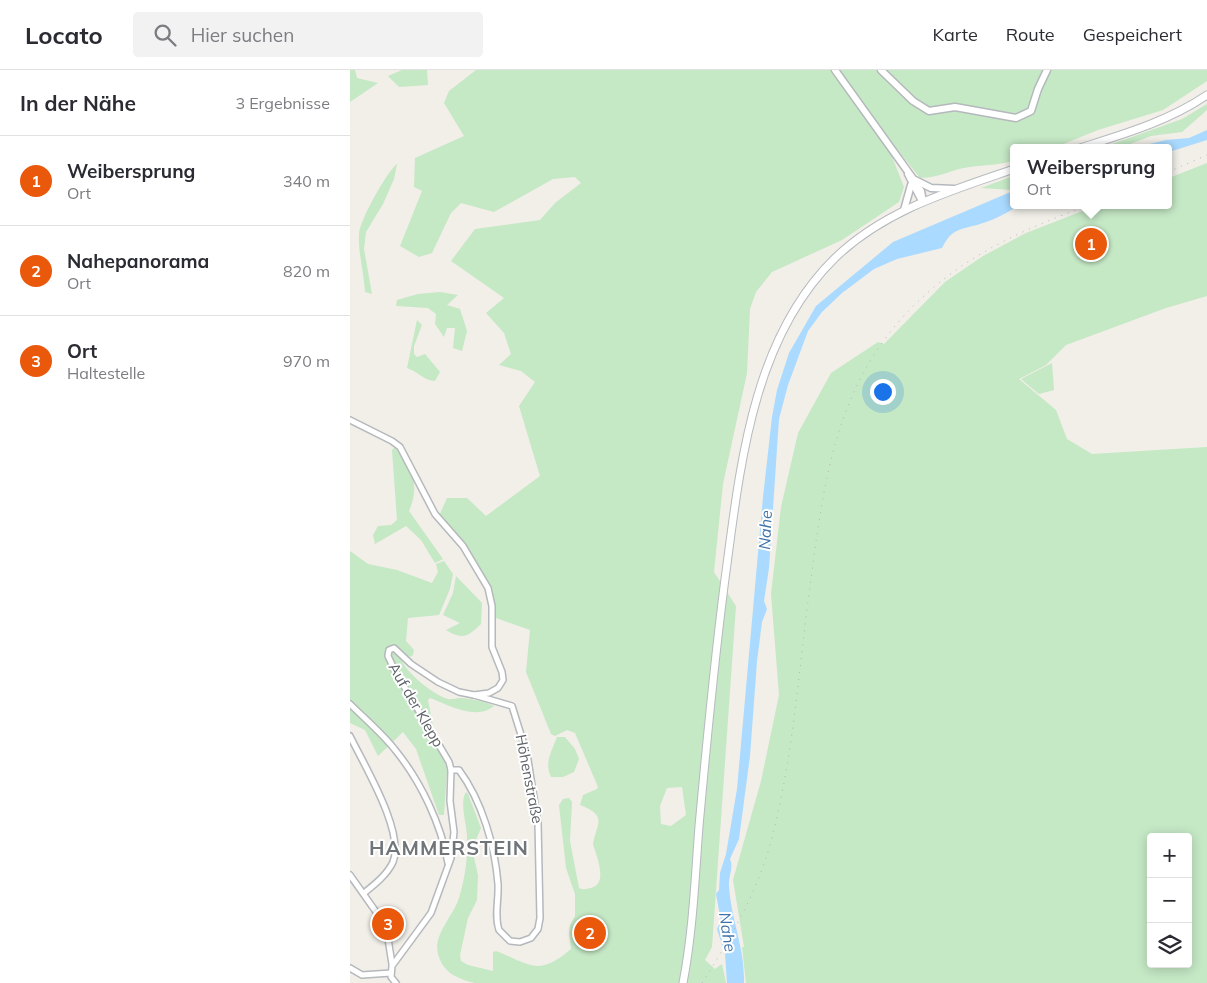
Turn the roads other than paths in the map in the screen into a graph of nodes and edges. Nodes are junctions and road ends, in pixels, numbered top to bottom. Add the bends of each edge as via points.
1 (835, 70) edge
2 (881, 70) edge
3 (1048, 70) edge
4 (1207, 95) edge
5 (1092, 144) edge
6 (1010, 170) edge
7 (913, 182) junction
8 (954, 189) junction
9 (923, 201) junction
10 (904, 210) junction
11 (350, 420) edge
12 (474, 695) junction
13 (350, 704) edge
14 (512, 706) joint
15 (350, 736) edge
16 (451, 770) junction
17 (448, 863) junction
18 (350, 875) edge
19 (364, 893) junction
20 (392, 964) junction
21 (350, 968) edge
22 (391, 972) junction
23 (396, 983) edge
24 (683, 983) edge

1 - 7 street
2 - 3 street via 913,101 929,111 955,108 1016,118 1031,112
4 - 5 main road via 1161,120
6 - 8 main road
7 - 8 street via 931,188
7 - 9 street
7 - 10 street
8 - 9 main road
9 - 10 main road
10 - 24 main road via 860,237 816,280 790,316 763,380 747,441 730,536
11 - 12 street via 400,447 435,514 473,561 490,593 492,647 503,676 501,684 493,691
12 - 14 street, Auf der Klepp
12 - 16 street, Auf der Klepp via 447,688 410,664 394,648 389,650 390,663 414,700
13 - 17 street via 404,762 433,815
14 - 16 street, Höhenstraße via 527,754 539,836 540,924 534,935 525,941 510,941 499,930 497,876 491,842 462,775 459,770
15 - 19 street via 395,840 395,855 390,868
16 - 17 street via 454,839
17 - 20 street via 443,886 431,913
18 - 19 street
19 - 20 street via 386,926
20 - 22 street
21 - 22 street via 362,975
22 - 23 street

